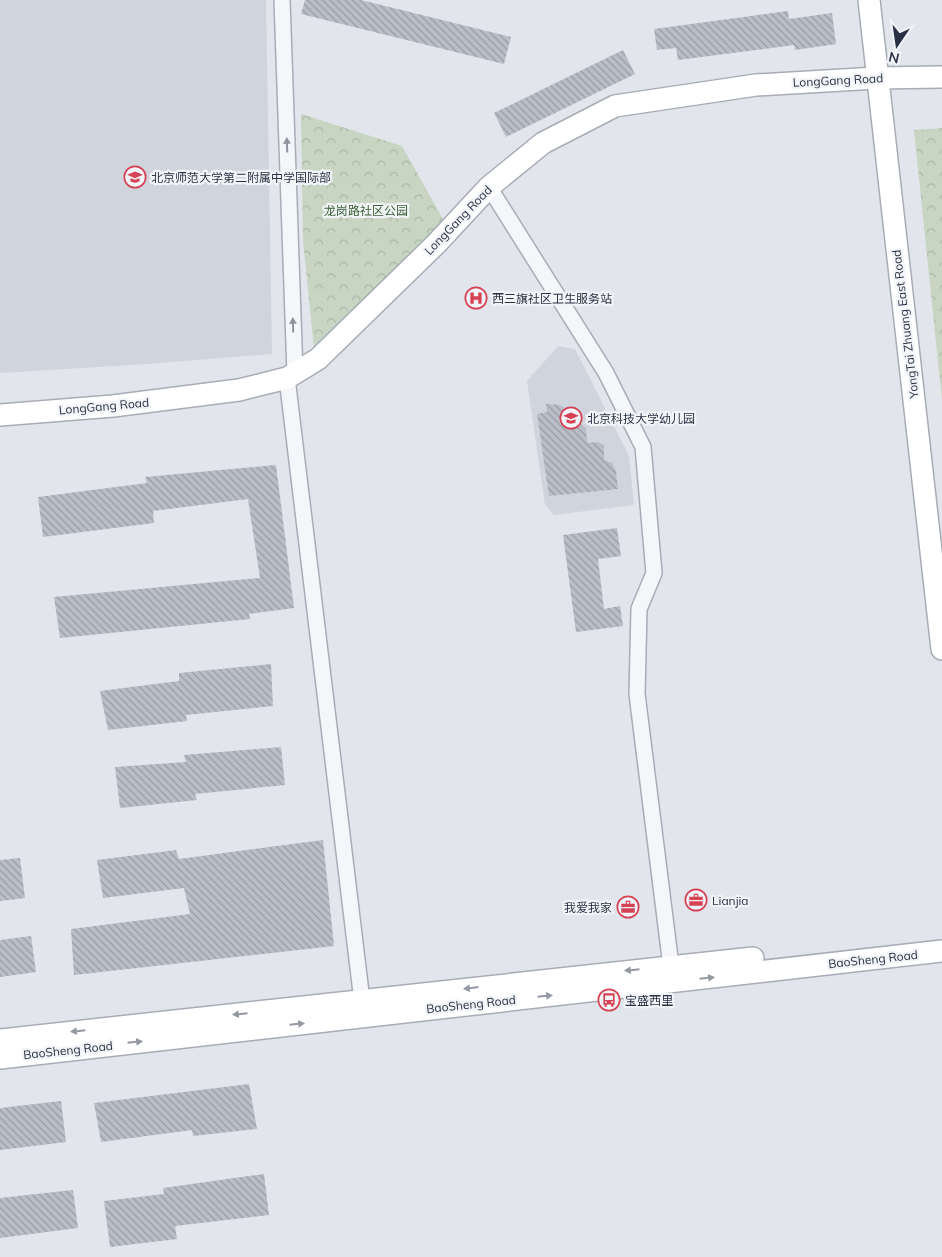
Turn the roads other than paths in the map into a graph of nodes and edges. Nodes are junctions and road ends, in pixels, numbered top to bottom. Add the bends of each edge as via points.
1 (282, 0) edge
2 (869, 0) edge
3 (942, 77) edge
4 (876, 78) junction
5 (489, 187) junction
6 (291, 376) junction
7 (0, 415) edge
8 (942, 649) edge
9 (942, 939) edge
10 (942, 951) edge
11 (671, 966) junction
12 (362, 1000) junction
13 (0, 1040) edge
14 (0, 1058) edge

6 -> 1 street
2 - 4 street, YongTai Zhuang East Road
3 - 4 street, LongGang Road
4 - 5 street, LongGang Road via 756,85 615,106 543,144
4 - 8 street, YongTai Zhuang East Road
5 - 6 street, LongGang Road via 436,244 318,359
5 - 11 street via 606,374 642,447 654,573 639,609 637,694
6 - 7 street, LongGang Road via 239,390 113,406
6 - 12 street
9 - 11 street, BaoSheng Road
14 -> 10 street, BaoSheng Road
11 -> 12 street, BaoSheng Road
12 -> 13 street, BaoSheng Road

